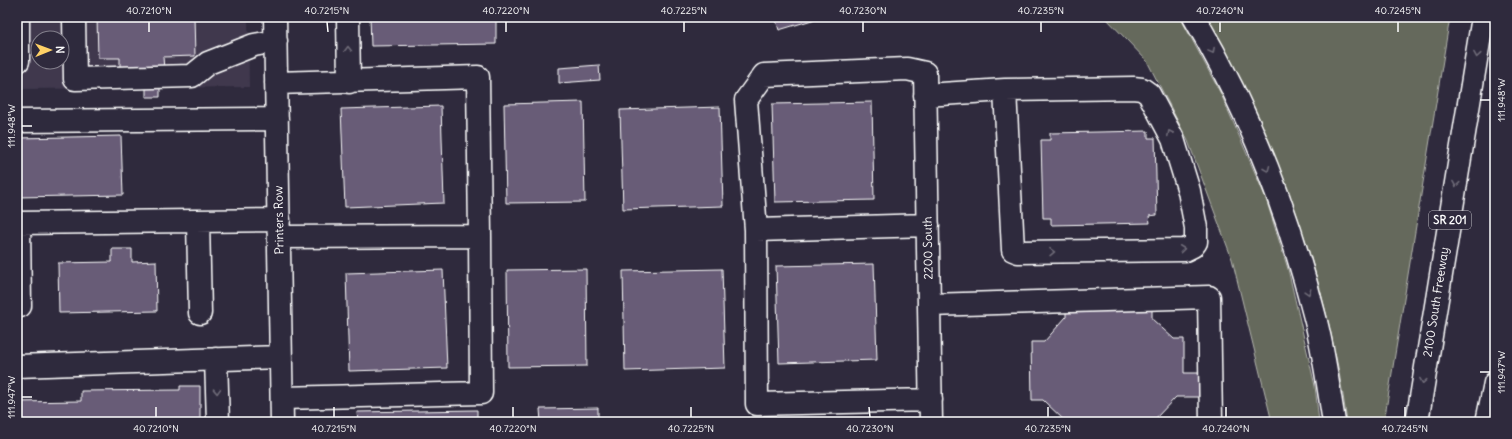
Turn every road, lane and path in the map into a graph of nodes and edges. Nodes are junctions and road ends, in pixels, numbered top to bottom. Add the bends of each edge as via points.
1 (18, 17) edge
2 (74, 17) edge
3 (275, 17) edge
4 (348, 17) edge
5 (1194, 17) edge
6 (1484, 17) edge
7 (276, 41) junction
8 (17, 61) edge
9 (349, 82) junction
10 (276, 83) junction
11 (1005, 90) junction
12 (925, 95) junction
13 (277, 119) junction
14 (17, 122) edge
15 (198, 220) junction
16 (18, 223) edge
17 (928, 225) junction
18 (279, 228) junction
19 (756, 230) junction
20 (480, 236) junction
21 (929, 305) junction
22 (20, 306) dead end
23 (200, 312) dead end
24 (281, 357) junction
25 (216, 359) junction
26 (17, 366) edge
27 (1495, 383) edge
28 (282, 398) junction
29 (931, 400) junction
30 (757, 413) edge
31 (218, 422) edge
32 (282, 422) edge
33 (931, 422) edge
34 (1211, 422) edge
35 (1334, 422) edge
36 (1417, 422) edge
37 (1487, 422) edge

1 - 8 main road
2 - 7 main road via 75,79 192,76 208,63 254,45
3 - 7 main road, Printers Row
9 -> 4 main road
5 -> 35 main road via 1234,94 1282,207 1315,315
6 -> 36 main road, 2100 South Freeway / SR 201
7 - 10 main road, Printers Row
9 - 10 main road
9 - 20 main road via 478,77
10 - 13 main road, Printers Row
11 -> 11 main road via 1013,250 1185,250 1193,246 1196,242 1196,228 1189,191 1173,139 1150,94 1133,88
11 - 12 main road
12 - 17 main road, 2200 South
12 - 19 main road, 2200 South via 925,73 907,69 764,75 746,100
13 - 14 main road
13 - 18 main road, Printers Row
15 - 16 main road
15 - 18 main road
15 - 23 main road
16 - 22 main road
17 - 19 main road
17 - 21 main road, 2200 South
18 - 20 main road
18 - 24 main road, Printers Row
19 - 30 main road
20 - 28 main road via 481,393
21 - 29 main road, 2200 South
21 - 34 main road via 1209,297
24 - 25 main road
24 - 28 main road, Printers Row
25 - 26 main road
25 -> 31 main road
27 - 37 main road
28 - 32 main road, Printers Row
29 - 30 main road
29 - 33 main road, 2200 South

